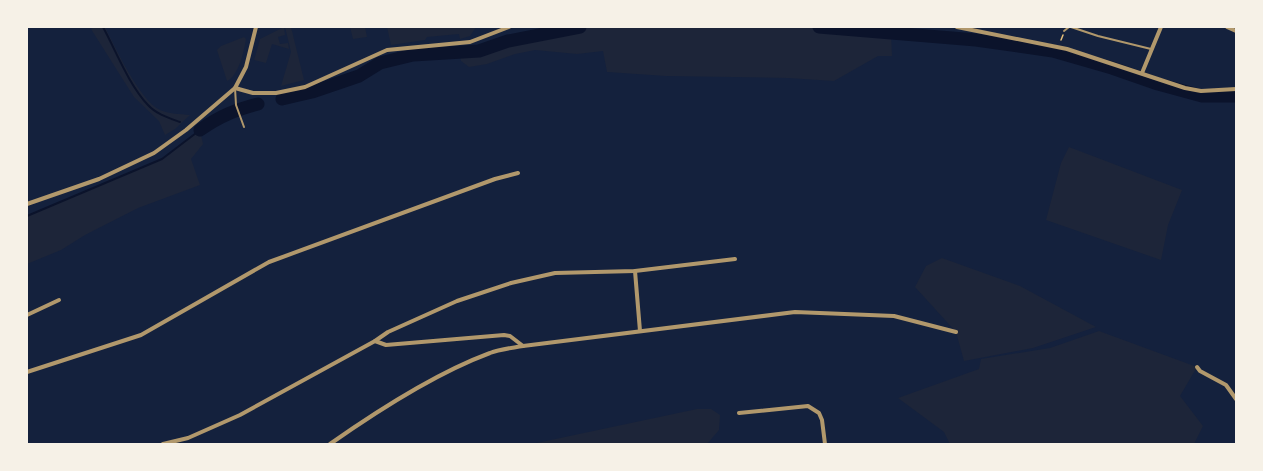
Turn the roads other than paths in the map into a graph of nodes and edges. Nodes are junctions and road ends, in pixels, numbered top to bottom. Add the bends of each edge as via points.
1 (256, 27) edge
2 (510, 27) edge
3 (956, 27) edge
4 (1070, 27) edge
5 (1161, 27) edge
6 (1227, 27) edge
7 (1064, 31) dead end
8 (1236, 31) edge
9 (1151, 49) junction
10 (1142, 73) junction
11 (235, 88) junction
12 (1236, 89) edge
13 (244, 127) dead end
14 (518, 173) dead end
15 (27, 204) edge
16 (735, 259) dead end
17 (635, 271) junction
18 (59, 300) dead end
19 (27, 315) edge
20 (640, 332) junction
21 (956, 332) dead end
22 (375, 341) junction
23 (523, 346) junction
24 (1197, 367) dead end
25 (27, 372) edge
26 (1236, 399) edge
27 (739, 413) dead end
28 (163, 444) edge
29 (330, 444) edge
30 (825, 444) edge

1 - 11 street via 246,68
2 - 11 street via 470,42 387,50 312,84 276,93 253,93
3 - 10 street via 1067,49
4 - 7 lane
4 - 9 lane
5 - 9 street
6 - 8 street
9 - 10 street
10 - 12 street via 1201,91
11 - 13 lane via 236,105
11 - 15 street via 186,130 154,153 99,178
14 - 25 street via 495,179 270,262 141,335
16 - 17 street
17 - 20 street
17 - 22 street via 555,273 512,283 457,301 388,332
18 - 19 street
20 - 21 street via 795,312 894,316
20 - 23 street
22 - 23 street via 386,344 504,335 510,336
22 - 28 street via 240,415 188,438
23 - 29 street via 491,353 438,377
24 - 26 street via 1226,385
27 - 30 street via 808,406 819,413

